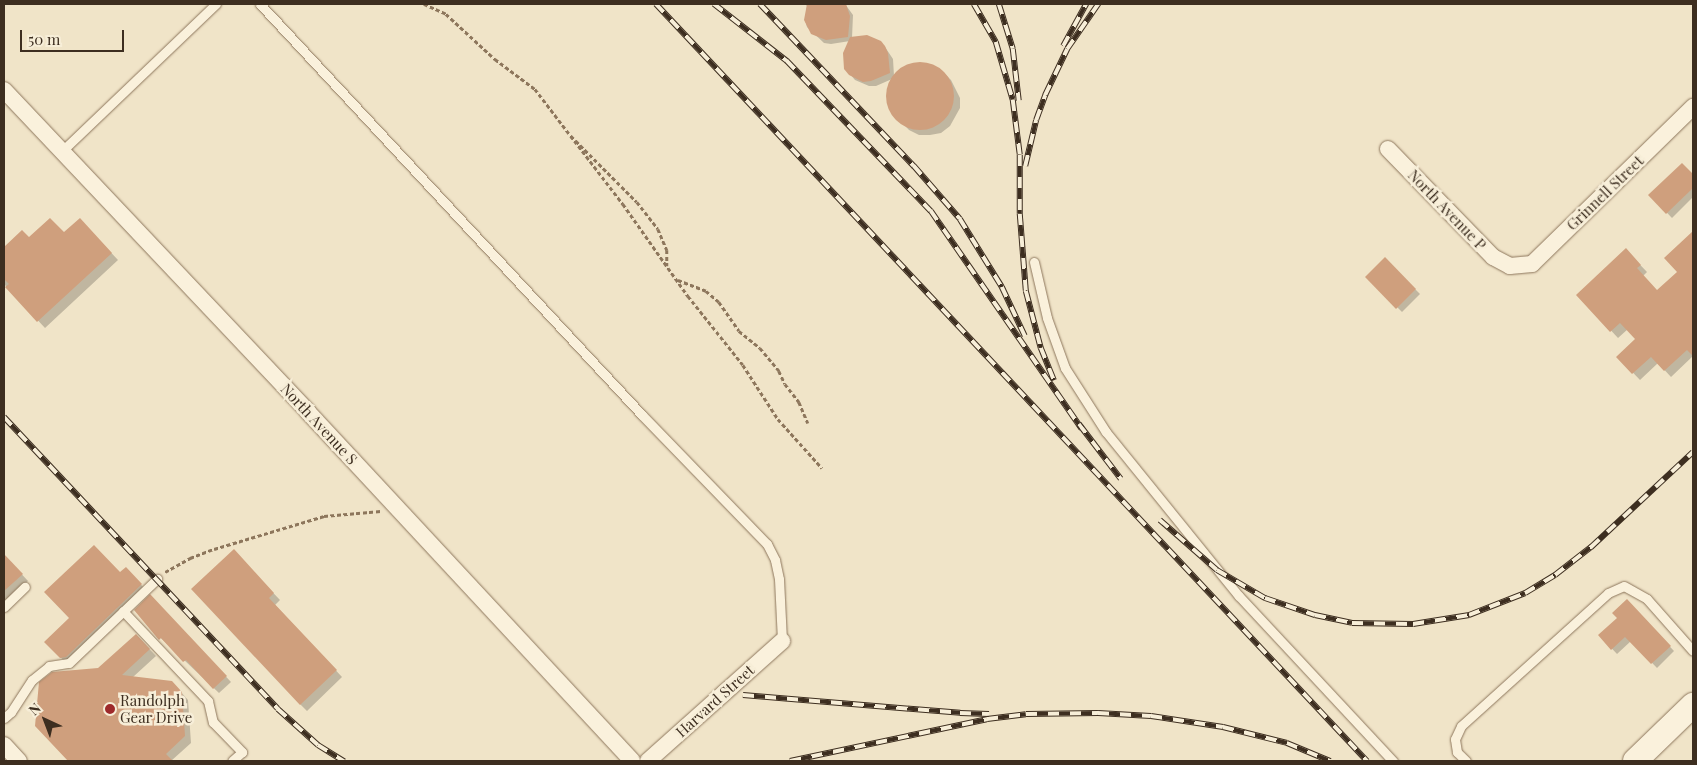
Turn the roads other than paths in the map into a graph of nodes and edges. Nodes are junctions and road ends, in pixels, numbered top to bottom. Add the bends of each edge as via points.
1 (216, 4) edge
2 (260, 4) edge
3 (4, 90) edge
4 (1693, 107) edge
5 (1388, 149) dead end
6 (62, 151) junction
7 (1034, 262) dead end
8 (1510, 266) joint
9 (157, 579) road end
10 (26, 587) dead end
11 (4, 607) edge
12 (123, 611) junction
13 (782, 642) joint
14 (1693, 651) edge
15 (1693, 704) edge
16 (4, 718) edge
17 (4, 745) edge
18 (19, 761) edge
19 (232, 761) edge
20 (632, 761) edge
21 (648, 761) edge
22 (1394, 761) edge
23 (1466, 761) edge
24 (1635, 761) edge

1 - 6 lane
2 - 13 lane via 635,408 767,544 779,579
3 - 6 street, North Avenue S
4 - 8 street, Grinnell Street via 1532,264
5 - 8 street, North Avenue P via 1493,257
6 - 20 street, North Avenue S
7 - 22 lane via 1047,318 1065,368 1106,432 1239,596
9 - 12 lane
10 - 11 lane
12 - 16 lane via 69,663 49,666 32,680
12 - 19 lane via 208,701 213,722 242,752
13 - 21 street, Harvard Street
14 - 23 lane via 1647,599 1624,586 1608,593 1461,726 1455,739 1457,752
15 - 24 main road
17 - 18 street

